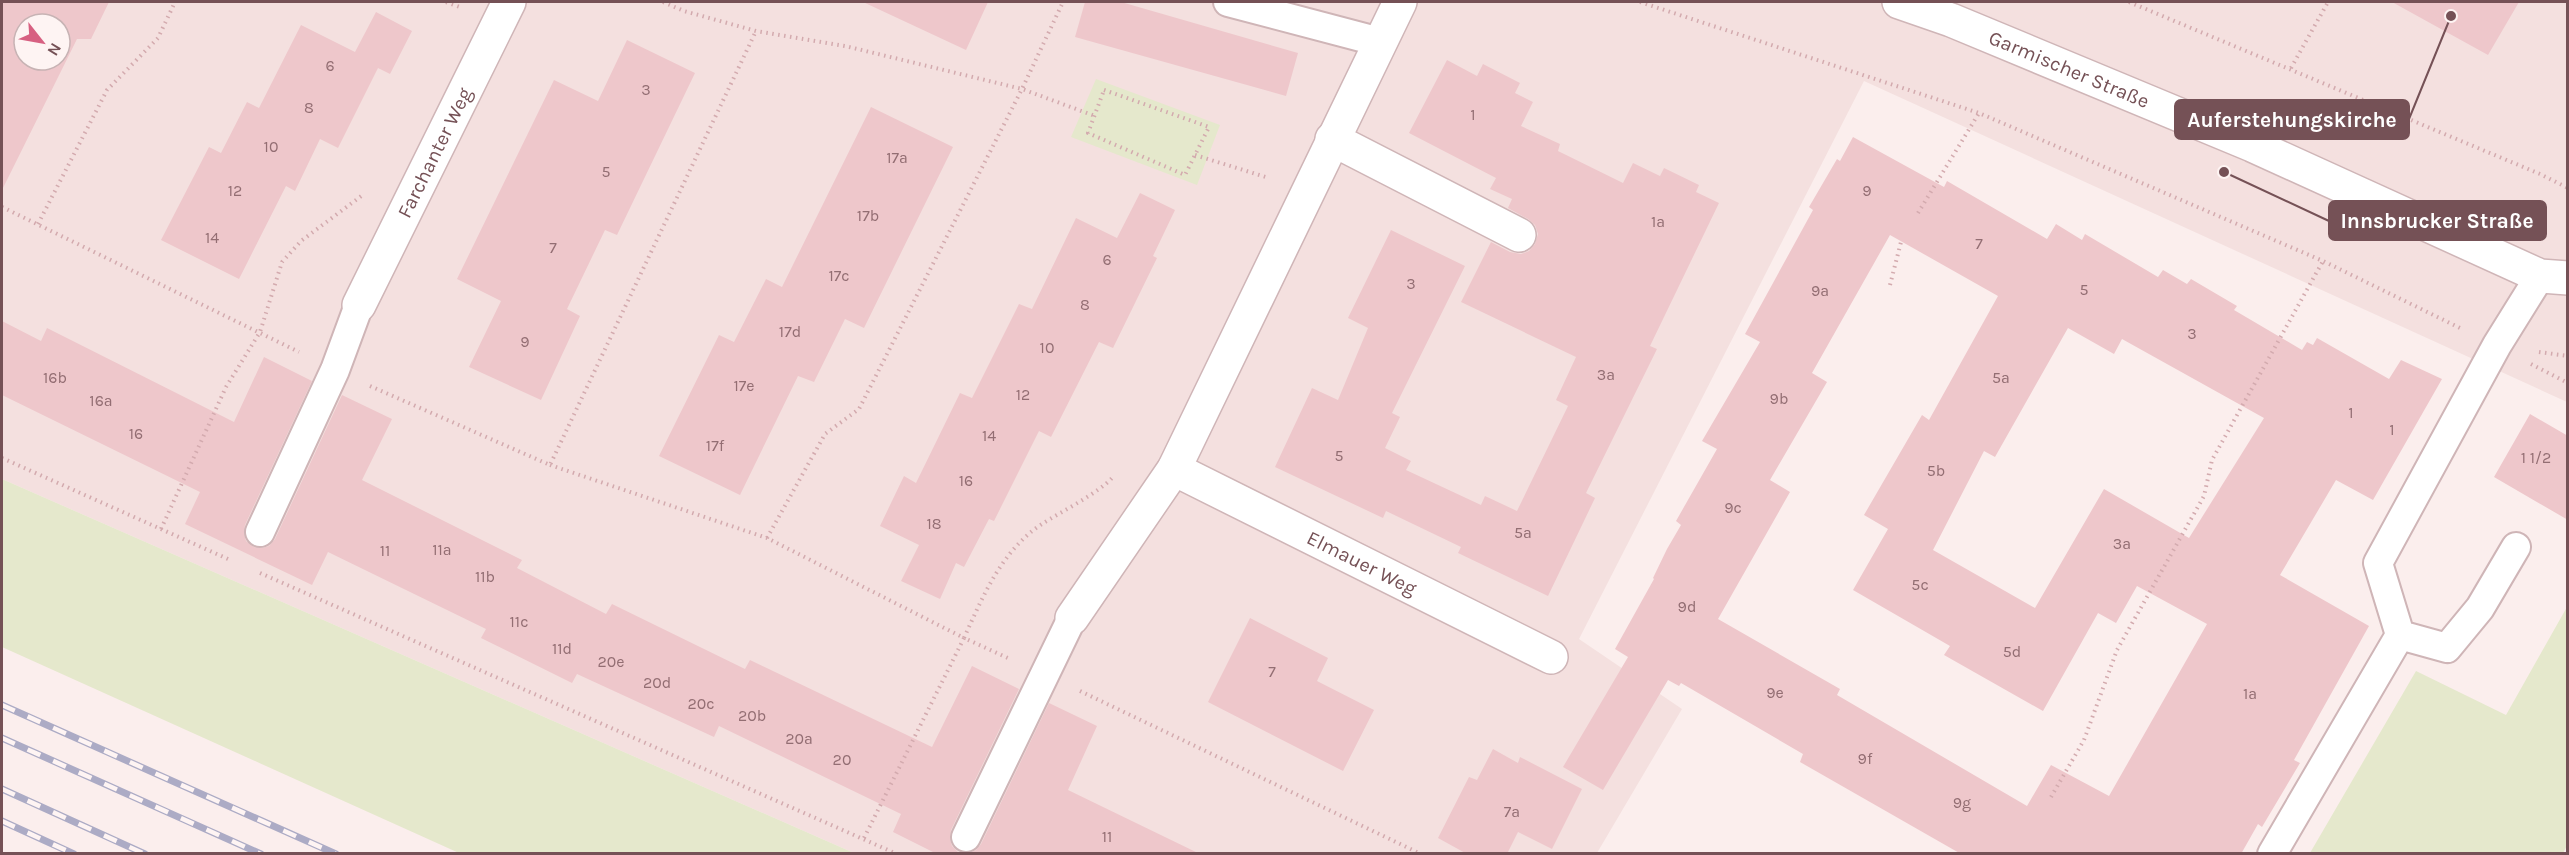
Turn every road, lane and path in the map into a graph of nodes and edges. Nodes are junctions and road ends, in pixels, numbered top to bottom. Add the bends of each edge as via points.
1 (176, 2) edge
2 (467, 2) edge
3 (510, 2) edge
4 (663, 2) edge
5 (1063, 2) edge
6 (1228, 2) edge
7 (1400, 2) edge
8 (1640, 2) edge
9 (1899, 2) edge
10 (2129, 2) edge
11 (2328, 2) edge
12 (464, 8) dead end
13 (1955, 11) edge
14 (756, 31) junction
15 (1380, 42) junction
16 (2291, 68) junction
17 (1022, 89) junction
18 (1979, 113) junction
19 (1095, 116) junction
20 (1332, 140) junction
21 (1195, 155) junction
22 (2568, 188) edge
23 (372, 189) dead end
24 (1266, 189) dead end
25 (2, 207) edge
26 (1918, 213) dead end
27 (38, 224) junction
28 (1518, 235) dead end
29 (1901, 242) dead end
30 (2323, 261) junction
31 (2554, 277) edge
32 (1890, 285) dead end
33 (359, 305) joint
34 (260, 333) junction
35 (2497, 345) junction
36 (335, 369) junction
37 (2, 458) edge
38 (550, 465) junction
39 (1174, 469) junction
40 (1117, 472) dead end
41 (161, 529) junction
42 (260, 532) dead end
43 (767, 538) junction
44 (2516, 547) dead end
45 (230, 559) dead end
46 (249, 568) dead end
47 (1072, 618) joint
48 (2400, 634) junction
49 (964, 638) junction
50 (1551, 657) dead end
51 (1046, 675) junction
52 (2051, 797) dead end
53 (966, 837) dead end
54 (864, 838) junction
55 (897, 854) edge
56 (1421, 854) edge
57 (2272, 854) edge

1 - 27 path via 158,38 108,90
2 - 12 path
3 - 33 street, Farchanter Weg
4 - 14 path
5 - 17 path
6 - 15 lane
7 - 15 street
8 - 18 path
9 - 13 street, Garmischer Straße
10 - 16 path
11 - 16 path
13 - 31 street, Garmischer Straße
14 - 17 path via 845,46
14 - 38 path
15 - 20 street
16 - 22 path
17 - 19 path
17 - 43 path via 859,409 825,434
18 - 26 path
18 - 30 path
19 - 21 path via 1088,133 1185,175
19 - 21 path via 1104,90 1209,128
20 - 28 street
20 - 39 street
21 - 24 path via 1271,178
23 - 34 path via 301,241 282,262
25 - 27 path
27 - 34 path
29 - 32 path
30 - 35 path
30 - 52 path via 2212,460 2204,496 2117,650 2084,740
31 - 35 lane
33 - 36 lane
34 - 36 path
34 - 41 path via 226,387
35 - 48 lane via 2378,563
36 - 38 path
36 - 42 lane
37 - 41 path
38 - 43 path
39 - 47 street
39 - 50 street, Elmauer Weg
40 - 49 path via 1110,481 1039,526 1007,556
41 - 45 path
43 - 49 path
44 - 48 lane via 2480,608 2447,648
46 - 54 path
47 - 51 lane
48 - 57 lane
49 - 51 path
49 - 54 path
51 - 53 lane
51 - 56 path
54 - 55 path

